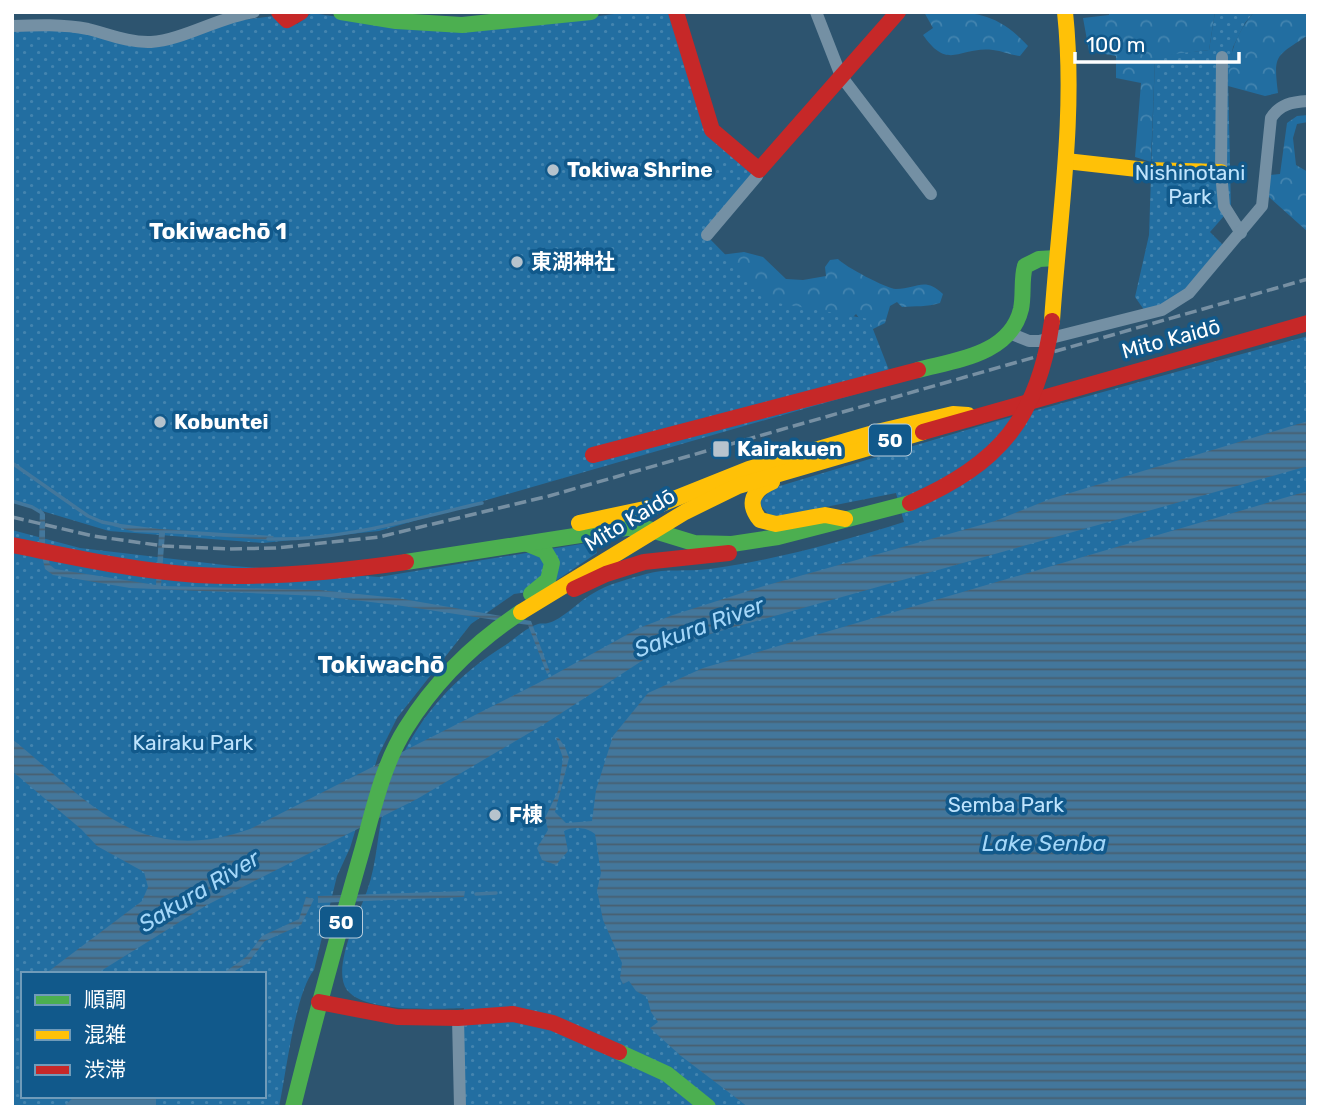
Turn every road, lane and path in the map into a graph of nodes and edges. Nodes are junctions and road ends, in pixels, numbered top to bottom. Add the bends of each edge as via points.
1 (254, 12) edge
2 (341, 12) edge
3 (591, 12) edge
4 (676, 12) edge
5 (816, 12) edge
6 (898, 12) edge
7 (1065, 12) edge
8 (489, 18) edge
9 (12, 26) edge
10 (1222, 57) dead end
11 (841, 76) junction
12 (1308, 102) edge
13 (1066, 161) junction
14 (759, 170) junction
15 (1221, 172) junction
16 (931, 194) dead end
17 (1241, 233) junction
18 (707, 235) dead end
19 (1056, 258) junction
20 (1308, 323) edge
21 (1009, 333) junction
22 (978, 415) junction
23 (593, 455) dead end
24 (803, 466) junction
25 (845, 519) junction
26 (654, 530) junction
27 (582, 534) junction
28 (778, 537) junction
29 (528, 544) junction
30 (12, 545) edge
31 (453, 554) junction
32 (603, 561) junction
33 (482, 639) junction
34 (466, 653) junction
35 (319, 1002) junction
36 (458, 1018) junction
37 (293, 1107) edge
38 (460, 1107) edge
39 (708, 1107) edge

1 - 9 street via 152,42 73,27
2 - 8 street via 462,25
3 - 8 street
4 - 14 street via 712,130
5 - 11 street
6 - 11 street
7 - 13 street via 1071,82
10 - 15 street
11 - 14 street
11 - 16 street
12 - 17 street via 1283,105 1271,118 1262,206
13 - 15 street
13 - 19 street
14 - 18 street
15 - 17 street via 1224,206
17 - 21 street via 1189,293 1161,310 1040,341
19 - 21 street via 1025,266 1022,307
19 - 25 street, bridge via 1044,373 1012,433 960,480 910,503
20 - 22 street, Mito Kaidō / 50
21 - 23 street via 981,353
22 - 24 street, Mito Kaidō / 50
22 - 31 street via 953,414 877,432 749,469 654,507 512,536
24 - 25 street via 755,490 755,515 776,524 825,515
24 - 26 street, Mito Kaidō / 50 via 718,494
25 - 28 street
26 - 27 street via 626,527
26 - 28 street via 710,545
26 - 32 street, Mito Kaidō / 50
27 - 29 street
27 - 32 street via 600,541
28 - 34 street via 748,549 644,562 606,574
29 - 31 street
29 - 33 street via 545,551 552,563 551,574 494,620
30 - 31 street via 150,571 222,576 330,571
32 - 33 street, Mito Kaidō / 50
33 - 34 street, Mito Kaidō / 50
34 - 35 street, Mito Kaidō / 50 via 404,731 381,782
35 - 36 street via 397,1017
35 - 37 street, Mito Kaidō / 50
36 - 38 street
36 - 39 street via 513,1014 553,1023 667,1074

